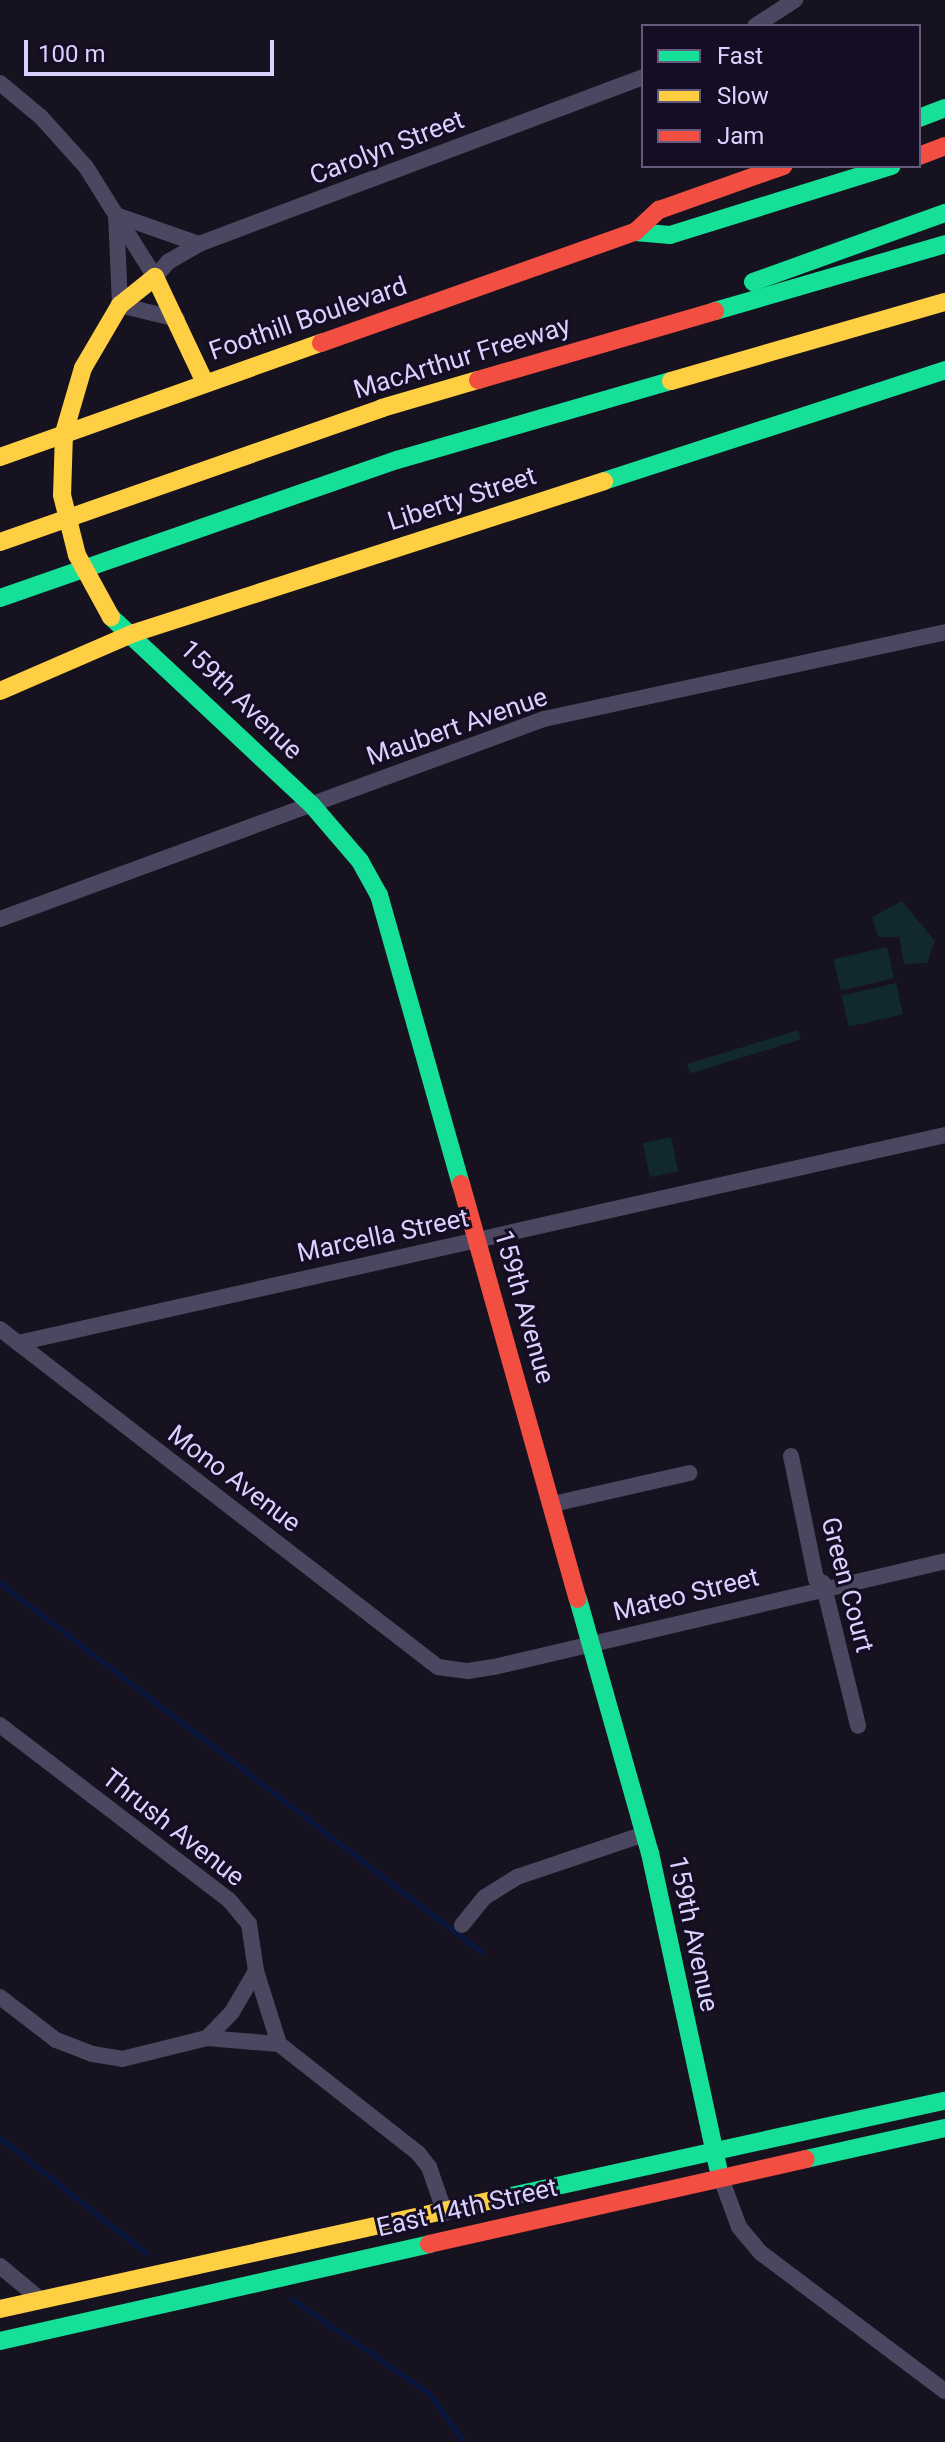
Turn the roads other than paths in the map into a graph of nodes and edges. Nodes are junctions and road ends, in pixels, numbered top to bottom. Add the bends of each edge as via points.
1 (795, 0) edge
2 (758, 24) edge
3 (641, 78) edge
4 (0, 83) edge
5 (945, 108) edge
6 (921, 117) edge
7 (945, 146) edge
8 (921, 155) edge
9 (777, 168) edge
10 (885, 168) edge
11 (945, 213) edge
12 (116, 215) junction
13 (635, 232) junction
14 (199, 244) junction
15 (945, 244) edge
16 (155, 277) junction
17 (945, 302) edge
18 (120, 305) junction
19 (177, 319) junction
20 (630, 335) junction
21 (945, 370) edge
22 (205, 383) junction
23 (0, 457) edge
24 (0, 542) edge
25 (0, 598) edge
26 (945, 632) edge
27 (134, 633) junction
28 (0, 691) edge
29 (311, 804) junction
30 (0, 919) edge
31 (945, 1135) edge
32 (477, 1240) junction
33 (0, 1329) edge
34 (18, 1343) junction
35 (791, 1456) dead end
36 (690, 1473) dead end
37 (553, 1504) junction
38 (945, 1561) edge
39 (824, 1586) junction
40 (593, 1643) junction
41 (438, 1667) joint
42 (0, 1725) edge
43 (858, 1726) dead end
44 (645, 1834) junction
45 (462, 1925) dead end
46 (256, 1971) junction
47 (0, 1997) edge
48 (207, 2038) junction
49 (279, 2044) junction
50 (945, 2101) edge
51 (945, 2128) edge
52 (715, 2153) junction
53 (721, 2178) junction
54 (445, 2213) junction
55 (0, 2266) edge
56 (41, 2300) junction
57 (0, 2309) edge
58 (0, 2341) edge
59 (944, 2393) edge

1 - 2 street
3 - 14 street, Carolyn Street
4 - 12 street via 41,117 86,167
5 - 6 main road
7 - 8 main road
9 - 13 main road, Foothill Boulevard via 659,210
10 - 13 main road, Foothill Boulevard via 670,235
11 - 20 main road via 804,261
12 - 14 street
12 - 16 street
12 - 18 street
13 - 22 main road, Foothill Boulevard
14 - 16 street, Carolyn Street via 168,262
15 - 20 main road, MacArthur Freeway
16 - 18 main road, 159th Avenue
16 - 19 main road
17 - 25 main road via 397,460
18 - 19 street
18 - 27 main road, 159th Avenue, bridge via 83,368 64,433 62,495 77,555 111,617
19 - 22 main road
20 - 24 main road, MacArthur Freeway via 276,442
21 - 27 main road, Liberty Street
22 - 23 main road, Foothill Boulevard
26 - 29 street, Maubert Avenue via 544,719
27 - 28 main road, Liberty Street
27 - 29 main road, 159th Avenue
29 - 30 street, Maubert Avenue
29 - 32 main road, 159th Avenue via 360,861 379,895
31 - 32 street, Marcella Street
32 - 34 street, Marcella Street
32 - 37 main road, 159th Avenue
33 - 34 street, Mono Avenue
34 - 41 street, Mono Avenue
35 - 39 street, Green Court via 816,1579
36 - 37 street
37 - 40 main road, 159th Avenue
38 - 39 street, Mateo Street
39 - 40 street, Mateo Street
39 - 43 street, Green Court
40 - 41 street, Mateo Street via 468,1671
40 - 44 main road, 159th Avenue
42 - 46 street, Thrush Avenue via 229,1900 249,1924
44 - 45 street via 517,1877 485,1897
44 - 52 main road, 159th Avenue
46 - 48 street via 232,2012
46 - 49 street, Thrush Avenue
47 - 48 street via 56,2040 92,2054 122,2059
48 - 49 street
49 - 54 street via 418,2153 429,2167
50 - 52 main road, East 14th Street
51 - 53 main road, East 14th Street
52 - 53 main road, 159th Avenue
52 - 54 main road, East 14th Street
53 - 58 main road, East 14th Street
53 - 59 street, 159th Avenue via 739,2227 761,2253
54 - 56 main road, East 14th Street
55 - 56 street
56 - 57 main road, East 14th Street

